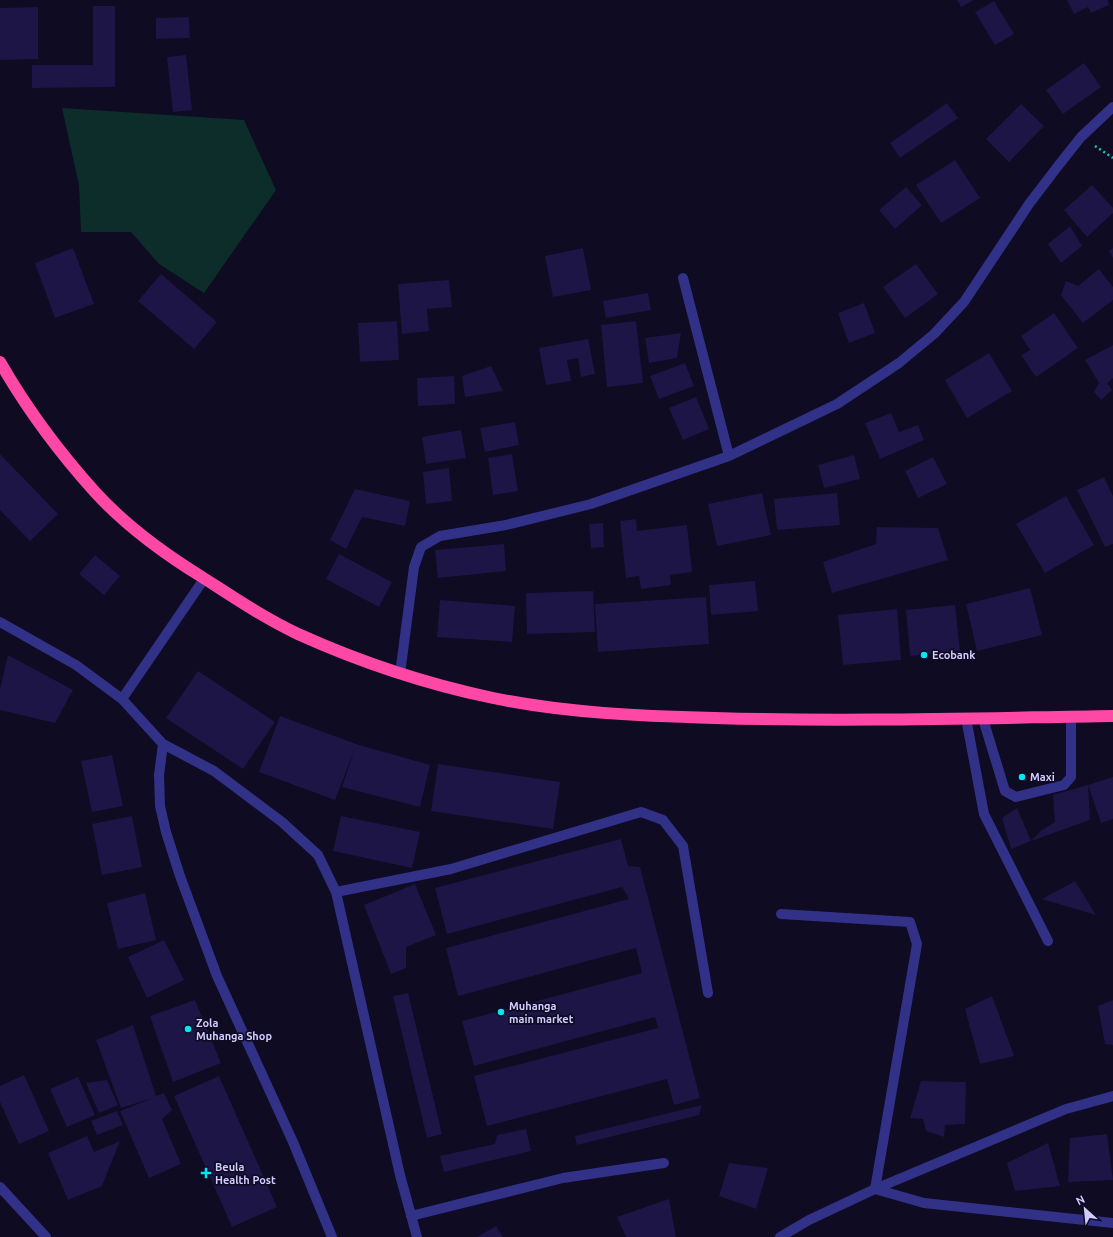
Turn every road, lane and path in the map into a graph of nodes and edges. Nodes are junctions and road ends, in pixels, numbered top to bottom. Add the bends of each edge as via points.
1 (1113, 107) edge
2 (1081, 137) junction
3 (1113, 158) edge
4 (683, 278) dead end
5 (0, 362) edge
6 (729, 456) junction
7 (204, 579) junction
8 (0, 622) edge
9 (400, 674) junction
10 (122, 699) junction
11 (1071, 716) junction
12 (1113, 716) edge
13 (966, 718) junction
14 (983, 719) junction
15 (163, 744) junction
16 (336, 892) junction
17 (781, 914) dead end
18 (1048, 941) dead end
19 (708, 993) dead end
20 (1113, 1096) edge
21 (664, 1163) dead end
22 (0, 1187) edge
23 (875, 1189) junction
24 (411, 1216) junction
25 (1113, 1223) edge
26 (46, 1237) edge
27 (332, 1237) edge
28 (417, 1237) edge
29 (780, 1237) edge

1 - 2 street
2 - 3 path
2 - 6 street via 1029,204 964,302 934,334 899,363 837,404
4 - 6 street
5 - 7 highway via 22,399 52,440 97,494 167,556
6 - 9 street via 591,504 506,525 440,536 421,547 414,567
7 - 9 highway via 247,607 298,634
7 - 10 street
8 - 10 street via 76,666
9 - 13 highway via 494,698 583,711 752,719
10 - 15 street
11 - 12 highway
11 - 14 highway
11 - 14 street via 1071,777 1064,785 1016,796 1005,791
13 - 14 highway
13 - 18 street via 984,814
15 - 16 street via 214,772 282,822 318,855
15 - 27 street via 159,775 160,806 180,876 217,976 293,1142
16 - 19 street via 451,869 641,812 663,820 682,846
16 - 24 street
17 - 23 street via 910,922 917,944
20 - 23 street via 1066,1109
21 - 24 street via 563,1178
22 - 26 street
23 - 25 street via 924,1203
23 - 29 street
24 - 28 street

